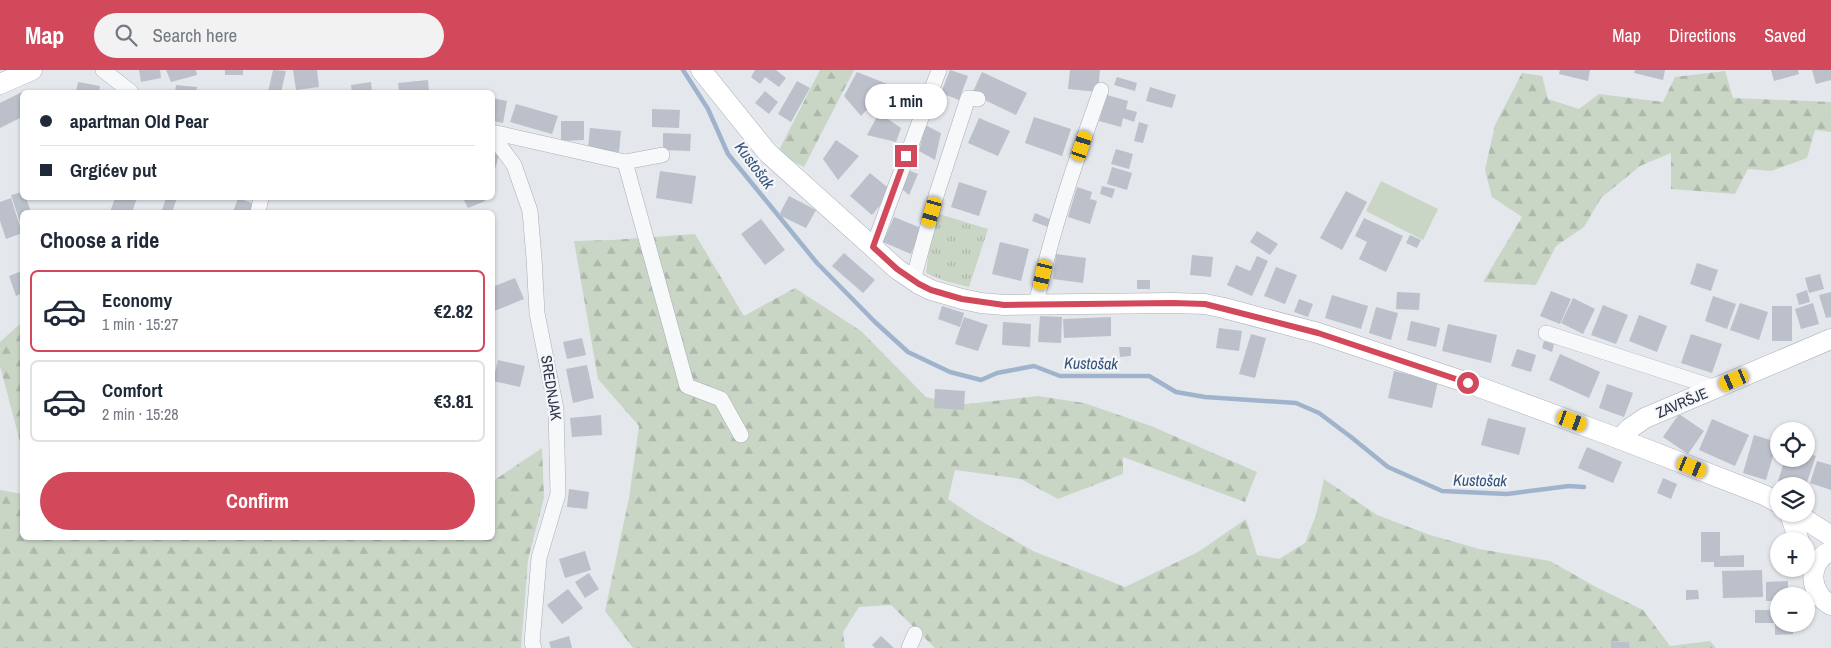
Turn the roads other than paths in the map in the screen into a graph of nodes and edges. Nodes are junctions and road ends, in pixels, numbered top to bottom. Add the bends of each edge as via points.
1 (32, 70) edge
2 (103, 70) edge
3 (701, 70) edge
4 (939, 70) edge
5 (0, 84) edge
6 (128, 90) edge
7 (1101, 90) dead end
8 (978, 99) dead end
9 (495, 135) edge
10 (495, 138) edge
11 (662, 156) dead end
12 (625, 162) junction
13 (873, 247) junction
14 (912, 280) junction
15 (1036, 305) junction
16 (1546, 333) dead end
17 (1831, 338) edge
18 (1716, 388) junction
19 (741, 435) dead end
20 (1620, 439) junction
21 (1770, 499) edge
22 (1809, 522) edge
23 (1831, 536) edge
24 (1831, 551) edge
25 (1811, 577) edge
26 (1813, 583) junction
27 (1831, 605) edge
28 (534, 648) edge

1 - 5 street
2 - 6 street
3 - 13 street via 767,152
4 - 13 street
7 - 15 street via 1054,232
8 - 14 street via 968,98
9 - 12 street, SREDNJAK
10 - 28 street, SREDNJAK via 514,165 530,211 537,313 556,409 558,494 539,558
11 - 12 street, SREDNJAK
12 - 19 street via 686,386 721,400
13 - 14 street
14 - 15 street via 931,290 962,299 1004,305
15 - 20 street via 1173,303 1224,308 1318,333
16 - 18 street
17 - 18 street, ZAVRŠJE
18 - 20 street, ZAVRŠJE via 1645,418
20 - 21 street
22 - 23 street
24 - 26 street via 1815,566
25 - 26 street
26 - 27 street via 1820,597

